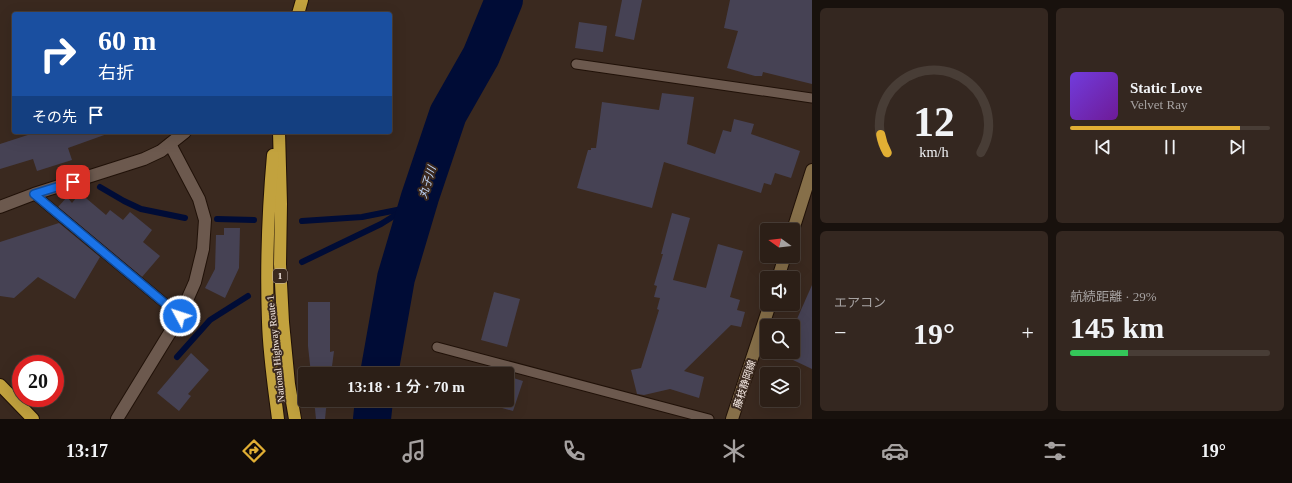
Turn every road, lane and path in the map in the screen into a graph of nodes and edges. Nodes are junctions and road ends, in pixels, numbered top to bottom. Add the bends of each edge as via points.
1 (302, 0) edge
2 (299, 12) edge
3 (576, 64) dead end
4 (812, 98) edge
5 (182, 134) edge
6 (276, 134) edge
7 (279, 134) edge
8 (170, 144) junction
9 (812, 170) edge
10 (34, 194) junction
11 (0, 207) edge
12 (795, 223) edge
13 (768, 311) edge
14 (180, 316) junction
15 (437, 347) dead end
16 (0, 385) edge
17 (278, 418) edge
18 (33, 419) edge
19 (117, 419) edge
20 (295, 419) edge
21 (709, 419) edge
22 (732, 419) edge

1 - 2 highway
3 - 4 lane
5 - 8 street
6 - 17 highway, National Highway Route 1 / 1 via 270,186 267,265 271,365
7 - 20 highway, National Highway Route 1 / 1 via 283,322
8 - 10 street via 144,160
8 - 14 street via 199,199 205,220 203,249 195,282
9 - 12 main road
10 - 11 street
10 - 14 lane
13 - 22 main road, 藤枝静岡線
14 - 19 street
15 - 21 lane
16 - 18 highway

